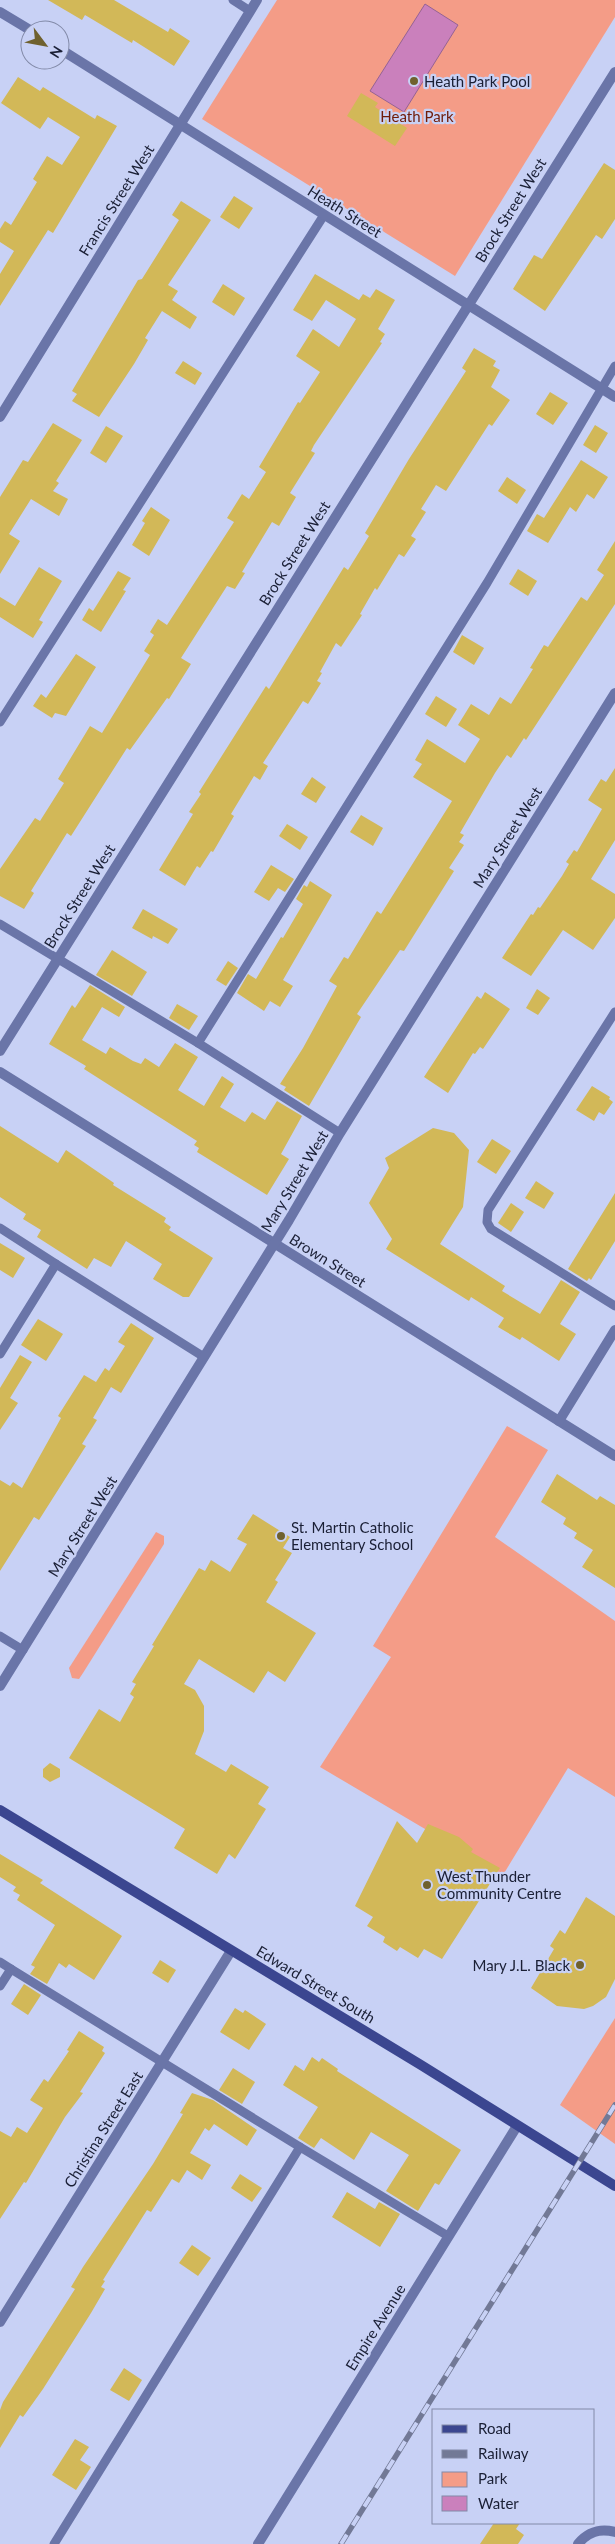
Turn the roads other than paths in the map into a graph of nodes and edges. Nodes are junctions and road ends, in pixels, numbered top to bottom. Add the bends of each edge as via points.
1 (233, 0) edge
2 (258, 0) edge
3 (250, 11) junction
4 (0, 12) edge
5 (20, 24) edge
6 (70, 55) edge
7 (615, 72) edge
8 (181, 125) junction
9 (324, 215) junction
10 (467, 305) junction
11 (615, 366) edge
12 (601, 388) junction
13 (615, 397) edge
14 (0, 416) edge
15 (615, 693) edge
16 (0, 722) edge
17 (0, 924) edge
18 (57, 960) junction
19 (615, 1012) edge
20 (198, 1043) junction
21 (0, 1051) edge
22 (0, 1072) edge
23 (340, 1133) junction
24 (0, 1228) edge
25 (274, 1244) junction
26 (56, 1264) junction
27 (615, 1306) edge
28 (615, 1330) edge
29 (0, 1354) edge
30 (204, 1357) junction
31 (559, 1421) junction
32 (615, 1456) edge
33 (0, 1636) edge
34 (23, 1650) junction
35 (0, 1686) edge
36 (0, 1810) edge
37 (231, 1951) junction
38 (0, 1962) edge
39 (11, 1969) junction
40 (0, 1986) edge
41 (162, 2062) junction
42 (517, 2126) junction
43 (300, 2147) junction
44 (615, 2186) edge
45 (448, 2236) junction
46 (0, 2322) edge
47 (615, 2532) edge
48 (54, 2544) edge
49 (258, 2544) edge
50 (578, 2544) edge

1 - 3 lane
2 - 3 street, Francis Street West
3 - 8 street, Francis Street West
4 - 5 street
6 - 8 street, Heath Street
7 - 10 street, Brock Street West
8 - 9 street, Heath Street
8 - 14 street, Francis Street West
9 - 10 street, Heath Street
9 - 16 lane
10 - 12 street, Heath Street
10 - 18 street, Brock Street West
11 - 12 lane
12 - 13 street, Heath Street
12 - 20 lane via 487,583
15 - 23 street, Mary Street West
17 - 18 lane
18 - 20 lane
18 - 21 street, Brock Street West
19 - 27 lane via 488,1210 487,1222 491,1229
20 - 23 lane
22 - 25 street, Brown Street
23 - 25 street, Mary Street West
24 - 26 lane
25 - 30 street, Mary Street West
25 - 31 street, Brown Street
26 - 29 lane
26 - 30 lane
28 - 31 street
30 - 34 street, Mary Street West
31 - 32 street, Brown Street
33 - 34 lane
34 - 35 street, Mary Street West
36 - 37 main road, Edward Street South
37 - 41 street, Christina Street East
37 - 42 main road, Edward Street South
38 - 39 lane
39 - 40 lane
39 - 41 lane
41 - 43 lane
41 - 46 street, Christina Street East
42 - 44 main road, Edward Street South
42 - 45 street, Empire Avenue
43 - 45 lane
43 - 48 lane
45 - 49 street, Empire Avenue
47 - 50 street via 597,2531 585,2535

